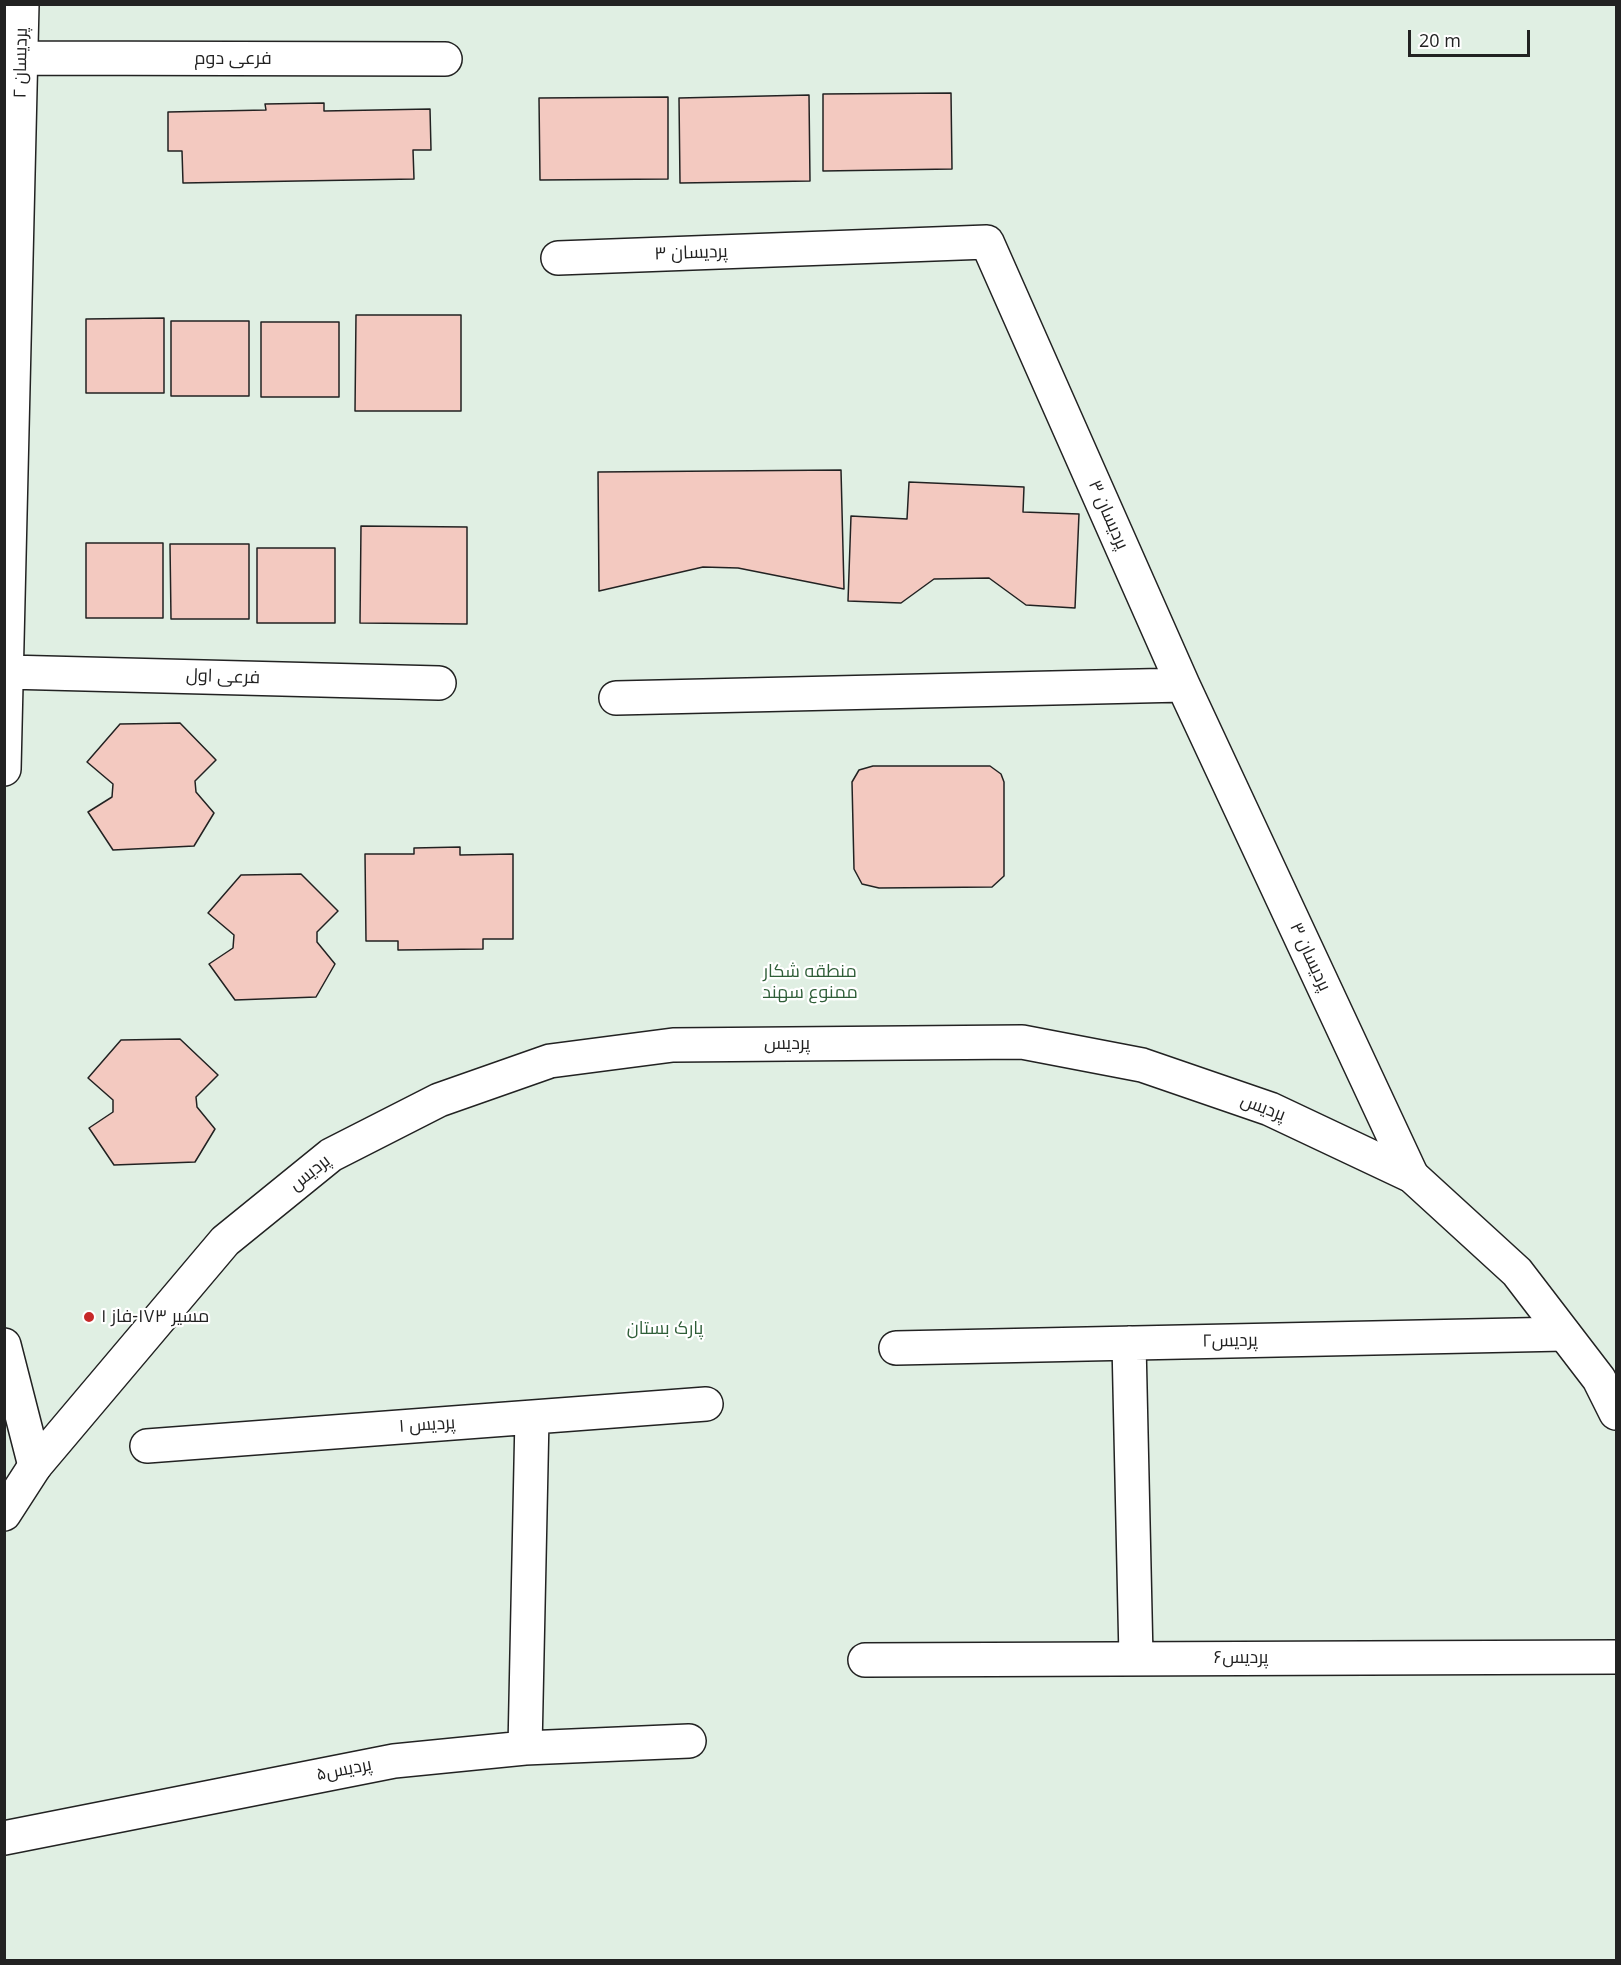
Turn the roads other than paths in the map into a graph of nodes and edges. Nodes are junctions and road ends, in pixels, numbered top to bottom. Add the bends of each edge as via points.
1 (22, 4) edge
2 (21, 58) junction
3 (445, 59) dead end
4 (558, 258) dead end
5 (7, 672) junction
6 (439, 683) dead end
7 (1183, 685) junction
8 (616, 698) dead end
9 (4, 769) edge
10 (1412, 1176) junction
11 (1564, 1334) junction
12 (1129, 1343) junction
13 (4, 1345) edge
14 (896, 1348) dead end
15 (706, 1404) dead end
16 (1615, 1406) edge
17 (532, 1417) junction
18 (147, 1446) dead end
19 (35, 1466) junction
20 (4, 1514) edge
21 (1617, 1657) edge
22 (1136, 1658) junction
23 (865, 1660) dead end
24 (689, 1741) dead end
25 (525, 1748) junction
26 (4, 1838) edge

1 - 2 street, پردیسان ۲
2 - 3 street, فرعی دوم
2 - 5 street, پردیسان ۲
4 - 7 street, پردیسان ۳ via 987,242
5 - 6 street, فرعی اول
5 - 9 street, پردیسان ۲
7 - 8 street
7 - 10 street, پردیسان ۳
10 - 11 street, پردیس via 1517,1272
10 - 19 street, پردیس via 1270,1109 1142,1065 1022,1042 673,1045 550,1061 439,1100 331,1155 225,1241
11 - 12 street, پردیس۲
11 - 16 street, پردیس
12 - 14 street, پردیس۲
12 - 22 street
13 - 19 street
15 - 17 street, پردیس ۱
17 - 18 street, پردیس ۱
17 - 25 street
19 - 20 street, پردیس
21 - 22 street, پردیس۶
22 - 23 street, پردیس۶
24 - 25 street, پردیس۵
25 - 26 street, پردیس۵ via 394,1761

